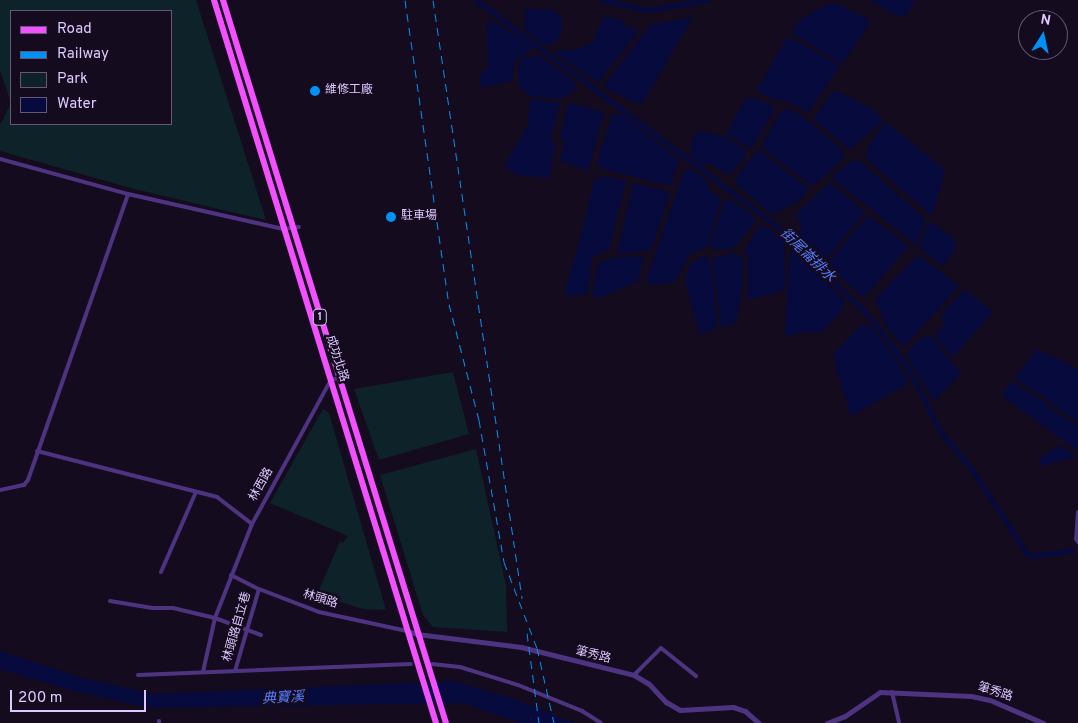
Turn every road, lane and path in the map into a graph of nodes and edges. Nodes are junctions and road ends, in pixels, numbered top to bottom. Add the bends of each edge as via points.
1 (214, 0) edge
2 (223, 0) edge
3 (0, 159) edge
4 (128, 194) junction
5 (296, 228) junction
6 (283, 230) junction
7 (342, 377) junction
8 (331, 380) junction
9 (37, 451) junction
10 (0, 490) edge
11 (196, 492) junction
12 (1078, 512) edge
13 (252, 524) junction
14 (1078, 542) edge
15 (161, 572) dead end
16 (231, 575) junction
17 (259, 589) junction
18 (110, 600) dead end
19 (215, 618) junction
20 (407, 630) junction
21 (247, 631) junction
22 (417, 634) junction
23 (261, 635) dead end
24 (411, 664) dead end
25 (430, 665) junction
26 (235, 671) junction
27 (203, 672) junction
28 (634, 675) junction
29 (138, 676) dead end
30 (696, 676) dead end
31 (892, 692) junction
32 (436, 723) edge
33 (446, 723) edge
34 (601, 723) edge
35 (759, 723) edge
36 (828, 723) edge
37 (899, 723) edge
38 (1043, 723) edge

1 - 6 main road, 成功北路 / 1
2 - 5 main road, 成功北路 / 1
3 - 4 street
4 - 6 street
4 - 9 street
5 - 6 street
5 - 7 main road, 成功北路 / 1
6 - 8 main road, 成功北路 / 1
7 - 8 street
7 - 22 main road, 成功北路 / 1
8 - 13 street, 林西路
8 - 20 main road, 成功北路 / 1
9 - 10 street via 24,485
9 - 11 street
11 - 13 street via 217,497
11 - 15 street
12 - 14 street
13 - 16 street, 林西路
16 - 17 street, 林頭路
16 - 19 street, 林西路
17 - 20 street, 林頭路 via 319,612
17 - 21 street, 林頭路自立巷
18 - 19 street via 152,608 173,608
19 - 21 street
19 - 27 street, 林西路
20 - 22 street, 筆秀路
20 - 32 main road, 成功北路 / 1
21 - 23 street
21 - 26 street, 林頭路自立巷
22 - 25 main road, 成功北路 / 1
22 - 28 street, 筆秀路 via 521,647
24 - 26 street
25 - 33 main road, 1
25 - 34 street via 460,667 518,685 582,711
26 - 27 street
27 - 29 street
28 - 30 street via 662,648
28 - 35 street, 筆秀路 via 680,710 733,707 745,711
31 - 36 street, 筆秀路 via 880,692 845,716
31 - 37 street
31 - 38 street, 筆秀路 via 971,696 997,703

